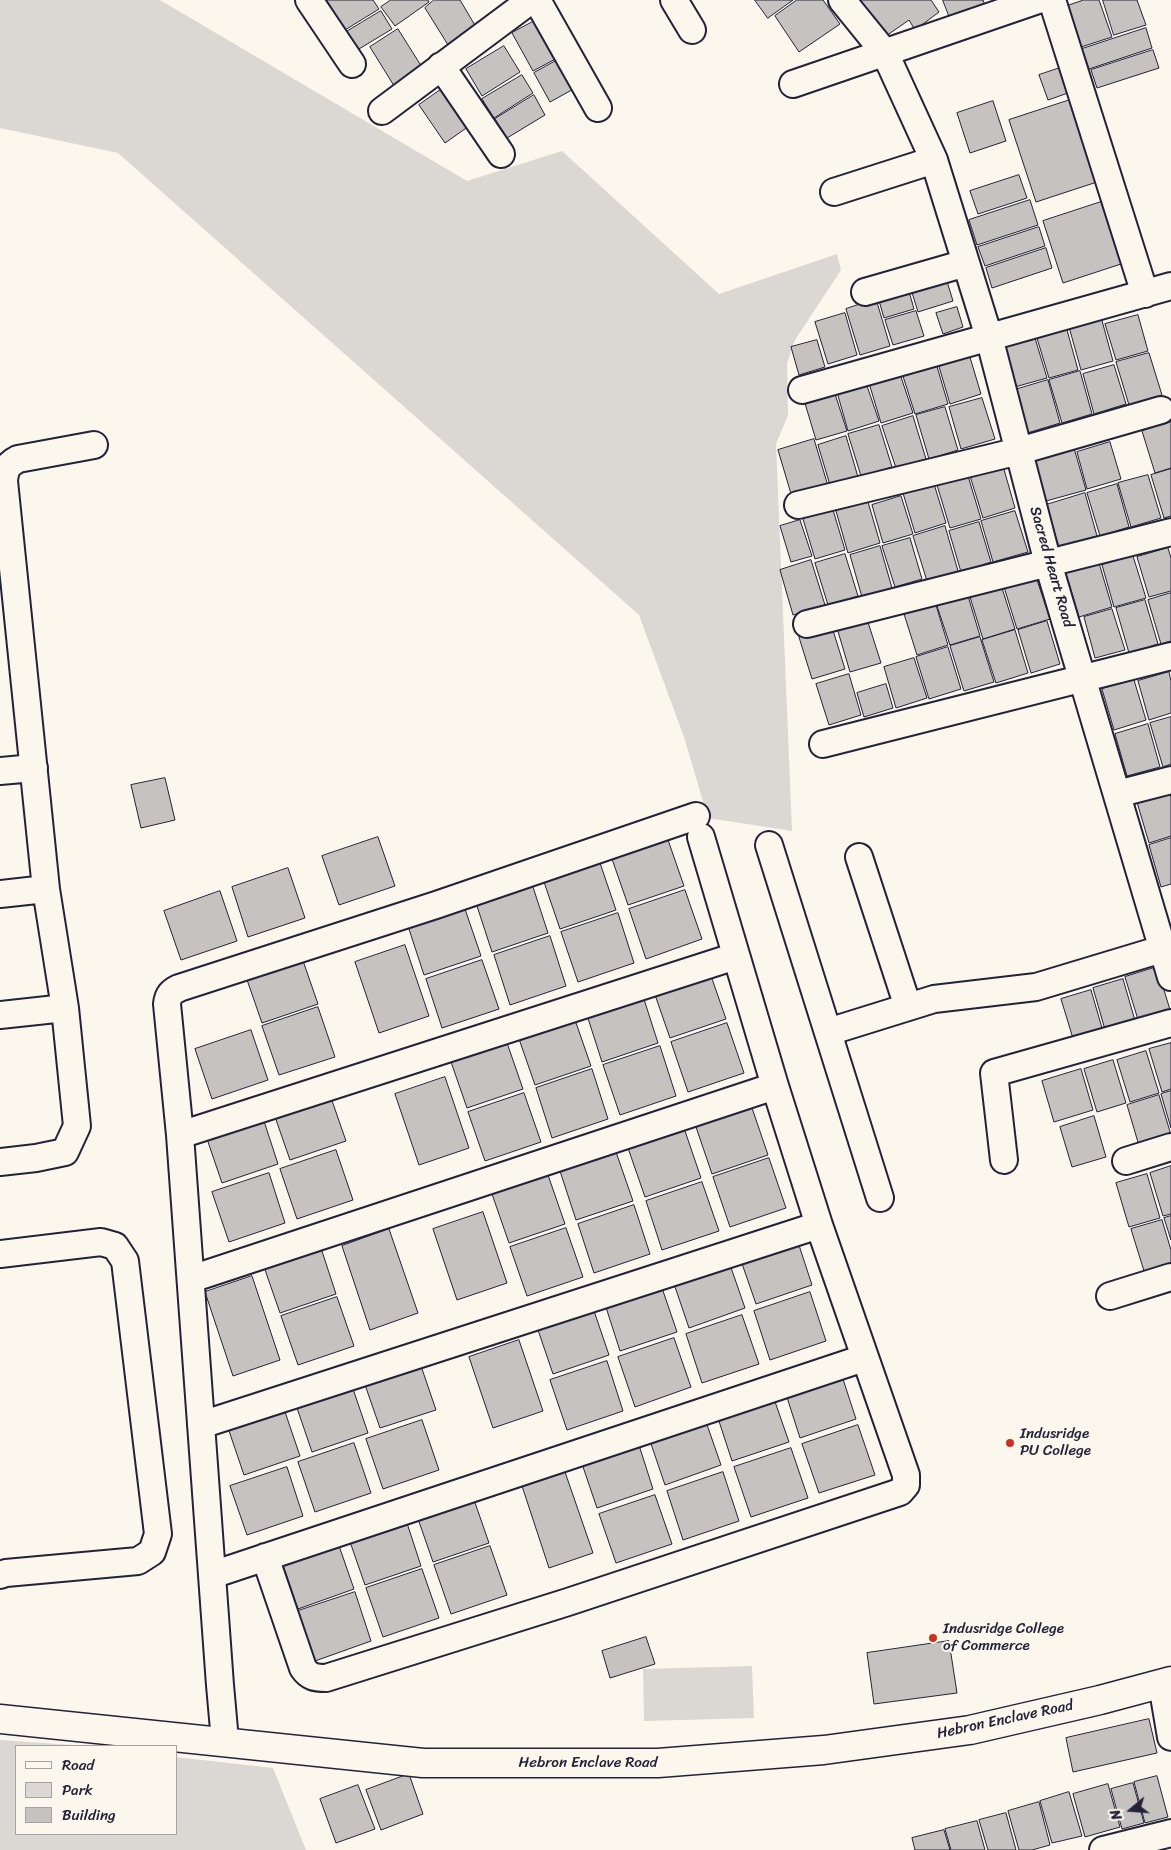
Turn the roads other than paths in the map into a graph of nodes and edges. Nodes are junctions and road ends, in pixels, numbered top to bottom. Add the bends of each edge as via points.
1 (309, 0) edge
2 (530, 0) edge
3 (537, 0) edge
4 (674, 0) edge
5 (842, 0) edge
6 (1038, 0) edge
7 (1052, 0) edge
8 (692, 30) dead end
9 (885, 53) junction
10 (352, 64) dead end
11 (442, 66) junction
12 (793, 84) dead end
13 (598, 108) dead end
14 (382, 111) dead end
15 (501, 154) dead end
16 (934, 160) junction
17 (834, 192) dead end
18 (966, 263) junction
19 (1171, 286) edge
20 (865, 292) dead end
21 (1145, 294) junction
22 (989, 337) junction
23 (802, 390) dead end
24 (1161, 410) dead end
25 (94, 445) dead end
26 (1019, 451) junction
27 (798, 505) dead end
28 (1171, 532) edge
29 (1048, 563) junction
30 (807, 624) dead end
31 (1171, 656) edge
32 (1082, 678) junction
33 (823, 744) dead end
34 (34, 768) junction
35 (0, 771) edge
36 (1171, 780) edge
37 (1117, 794) junction
38 (769, 845) dead end
39 (859, 857) dead end
40 (46, 890) junction
41 (0, 894) edge
42 (1161, 908) edge
43 (1162, 949) junction
44 (736, 956) junction
45 (1171, 977) edge
46 (908, 1006) junction
47 (64, 1008) junction
48 (0, 1015) edge
49 (1171, 1024) edge
50 (828, 1032) junction
51 (774, 1086) junction
52 (180, 1135) junction
53 (1171, 1147) edge
54 (1004, 1160) dead end
55 (1126, 1161) dead end
56 (0, 1162) edge
57 (880, 1198) dead end
58 (819, 1225) junction
59 (0, 1254) edge
60 (1171, 1277) edge
61 (191, 1279) junction
62 (1110, 1296) dead end
63 (864, 1358) junction
64 (201, 1425) junction
65 (265, 1557) junction
66 (2, 1567) edge
67 (212, 1575) junction
68 (1166, 1683) edge
69 (0, 1719) edge
70 (1171, 1737) edge
71 (225, 1741) junction
72 (1171, 1834) edge
73 (1102, 1850) edge

1 - 10 street
2 - 11 street
3 - 13 street
4 - 8 street
5 - 9 street, Sacred Heart Road
6 - 9 street
7 - 21 street
9 - 12 street
9 - 16 street, Sacred Heart Road
11 - 14 street
11 - 15 street
16 - 17 street
16 - 18 street, Sacred Heart Road
18 - 20 street
18 - 22 street, Sacred Heart Road
19 - 21 street
21 - 22 street
22 - 23 street
22 - 26 street, Sacred Heart Road
24 - 26 street
25 - 34 street via 18,459 5,471
26 - 27 street
26 - 29 street, Sacred Heart Road
28 - 29 street
29 - 30 street
29 - 32 street, Sacred Heart Road
31 - 32 street
32 - 33 street
32 - 37 street, Sacred Heart Road
34 - 35 street
34 - 40 street
36 - 37 street
37 - 42 street, Sacred Heart Road
38 - 50 street
39 - 46 street
40 - 41 street
40 - 47 street
42 - 43 street, Sacred Heart Road
43 - 45 street, Sacred Heart Road
43 - 46 street via 1036,987 934,998
44 - 51 street
44 - 52 street
44 - 52 street via 698,826 436,905 178,988 168,997 167,1004
46 - 50 street
47 - 48 street
47 - 56 street via 76,1126 65,1152
49 - 54 street via 994,1073
50 - 57 street
51 - 58 street
51 - 61 street
52 - 61 street
53 - 55 street
58 - 63 street
58 - 64 street
59 - 66 street via 101,1242 115,1246 125,1261 158,1534 152,1552 138,1561
60 - 62 street
61 - 64 street
63 - 65 street
63 - 65 street via 906,1475 906,1485 900,1492 587,1596 326,1678 316,1678 303,1668
64 - 67 street
65 - 67 street
67 - 71 street
68 - 70 street
68 - 71 street, Hebron Enclave Road via 970,1730 824,1750 658,1763 423,1763
69 - 71 street, Hebron Enclave Road
72 - 73 street

